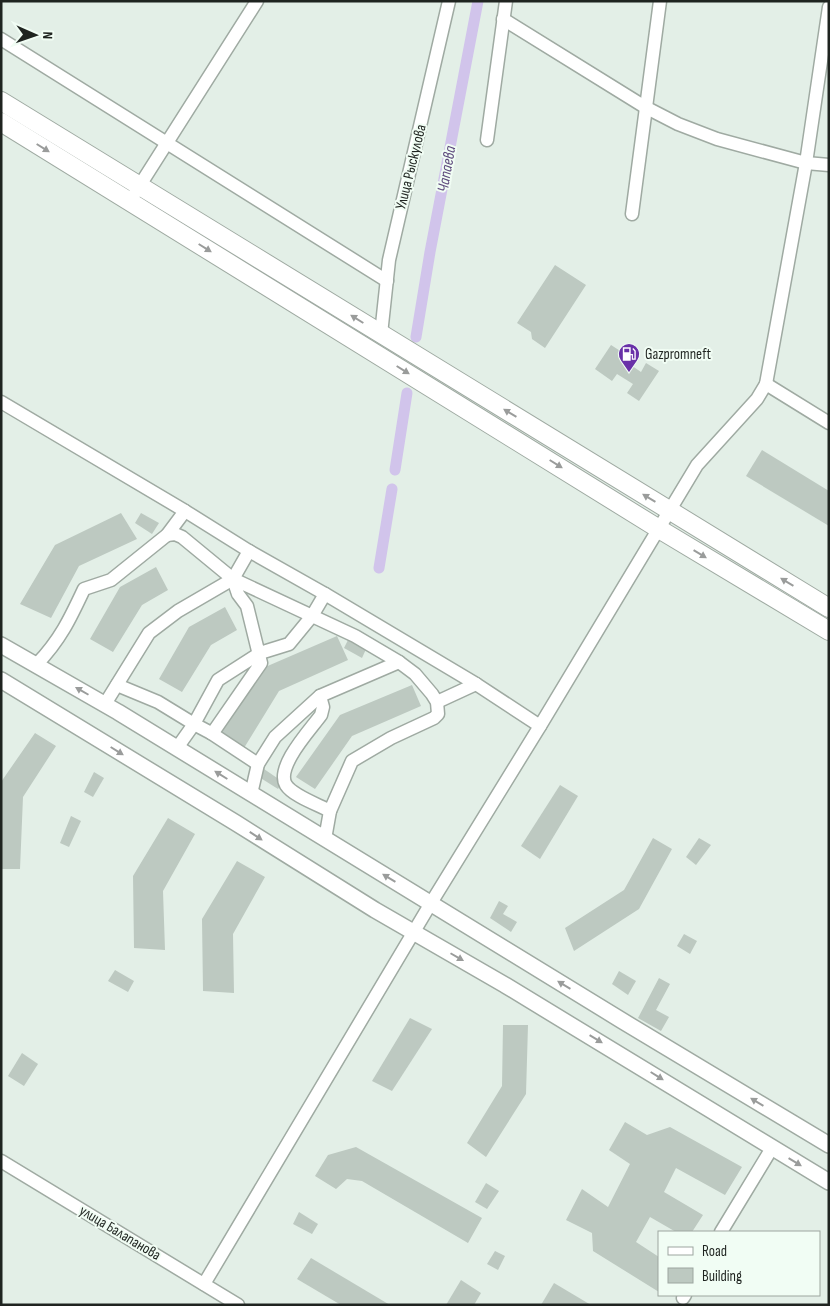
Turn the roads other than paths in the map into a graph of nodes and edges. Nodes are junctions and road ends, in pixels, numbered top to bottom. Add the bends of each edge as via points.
1 (257, 1) edge
2 (449, 1) edge
3 (506, 1) edge
4 (660, 1) edge
5 (829, 7) edge
6 (503, 19) junction
7 (1, 39) edge
8 (1, 101) edge
9 (645, 107) junction
10 (1, 122) edge
11 (487, 140) dead end
12 (166, 143) junction
13 (806, 163) junction
14 (829, 166) edge
15 (139, 185) junction
16 (130, 202) junction
17 (632, 214) dead end
18 (386, 281) junction
19 (381, 334) junction
20 (766, 384) junction
21 (1, 402) edge
22 (829, 423) edge
23 (669, 510) junction
24 (185, 511) junction
25 (659, 529) junction
26 (167, 535) junction
27 (249, 551) junction
28 (233, 579) junction
29 (325, 594) junction
30 (829, 608) edge
31 (312, 616) junction
32 (829, 631) edge
33 (1, 645) edge
34 (260, 654) junction
35 (399, 662) junction
36 (37, 664) junction
37 (1, 680) edge
38 (476, 684) junction
39 (117, 685) junction
40 (320, 696) junction
41 (436, 702) junction
42 (105, 704) junction
43 (194, 724) junction
44 (540, 726) junction
45 (211, 733) junction
46 (177, 748) junction
47 (258, 764) junction
48 (251, 794) junction
49 (330, 811) junction
50 (325, 839) junction
51 (431, 903) junction
52 (414, 932) junction
53 (829, 1145) edge
54 (772, 1148) junction
55 (1, 1161) edge
56 (829, 1182) edge
57 (722, 1231) edge
58 (204, 1284) junction
59 (238, 1305) edge

1 - 12 street
2 - 18 street, Улица Рыскулова
3 - 6 street
4 - 9 street
5 - 13 street
6 - 9 street
6 - 11 street
7 - 12 street
8 - 15 main road
9 - 13 street via 717,139
9 - 17 street
10 -> 16 main road
12 - 15 street
12 - 18 street
13 - 14 street
13 - 20 street
15 - 16 street
19 -> 15 main road
16 -> 25 main road
18 - 19 street, Улица Рыскулова
23 -> 19 main road
20 - 22 street
20 - 23 street via 757,399 697,465
21 - 24 street
23 - 25 street
30 -> 23 main road
24 - 26 street
24 - 27 street
25 -> 32 main road
25 - 44 street
26 - 28 street via 182,537
26 - 36 street via 111,580 84,589 67,626
27 - 28 street
27 - 29 street
28 - 31 street
28 - 34 street via 247,606
28 - 39 street via 178,611 149,633
29 - 31 street
29 - 38 street
31 - 34 street via 290,644
31 - 35 street
33 - 36 street
34 - 43 street via 218,680
34 - 45 street via 262,663
35 - 40 street
35 - 41 street via 415,674
42 -> 36 street
37 -> 52 street
38 - 41 street
38 - 44 street
39 - 42 street
39 - 43 street via 158,702
40 - 47 street via 275,737
40 - 49 street via 322,715 288,760 284,776 286,786
41 - 49 street via 438,714 434,718 352,761
42 - 46 street
43 - 45 street
43 - 46 street
44 - 51 street
45 - 47 street
48 -> 46 street
47 - 48 street
48 - 50 street
49 - 50 street
51 -> 50 street
51 - 52 street
53 -> 51 street
52 -> 54 street
52 - 58 street
54 -> 56 street
54 - 57 street
55 - 58 street, улица Балапанова
58 - 59 street, улица Балапанова

